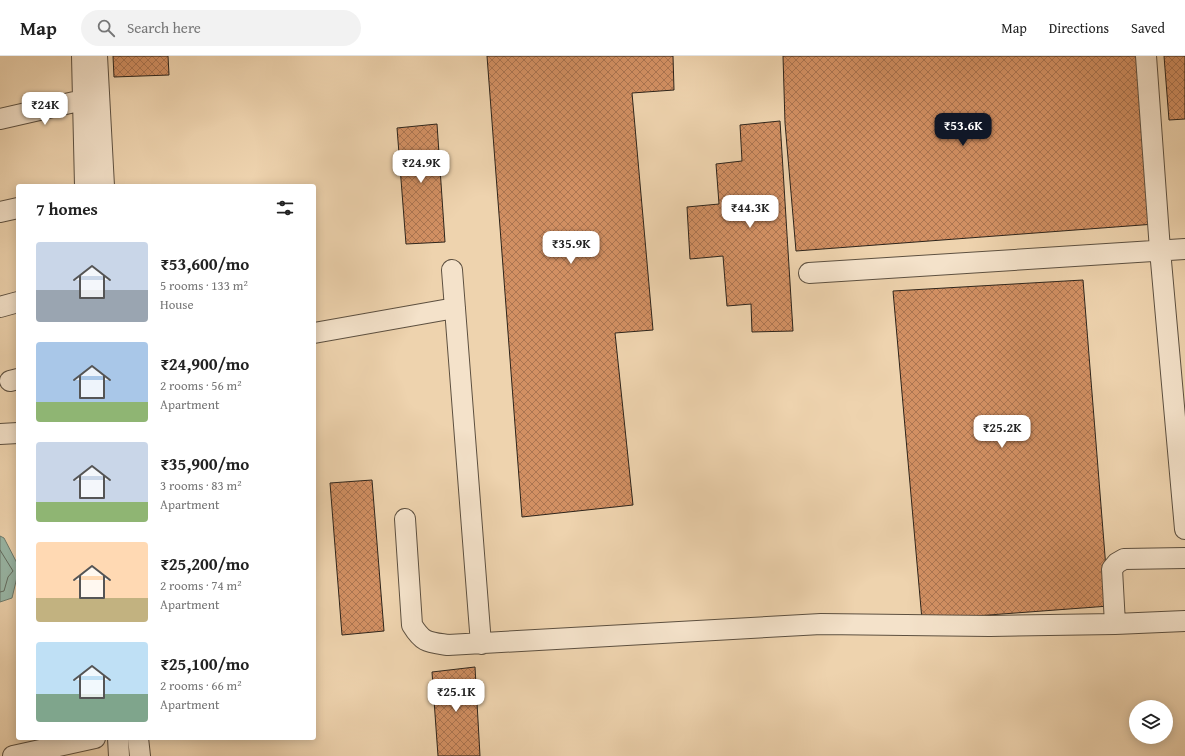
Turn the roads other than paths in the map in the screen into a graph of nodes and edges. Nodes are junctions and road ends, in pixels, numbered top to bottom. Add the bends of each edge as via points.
1 (82, 56) edge
2 (97, 56) edge
3 (1146, 56) edge
4 (83, 100) junction
5 (0, 119) edge
6 (85, 184) edge
7 (104, 184) edge
8 (16, 208) edge
9 (0, 212) edge
10 (1185, 249) edge
11 (1160, 250) junction
12 (452, 270) dead end
13 (809, 273) dead end
14 (16, 303) edge
15 (0, 307) edge
16 (455, 308) junction
17 (316, 333) edge
18 (16, 433) edge
19 (0, 434) edge
20 (405, 519) dead end
21 (1185, 529) edge
22 (1185, 558) edge
23 (1185, 621) edge
24 (1115, 624) junction
25 (481, 644) junction
26 (86, 740) edge
27 (118, 740) edge
28 (138, 740) edge
29 (13, 756) edge
30 (119, 756) edge
31 (140, 756) edge

1 - 4 street
2 - 7 street
3 - 11 street
4 - 5 street
4 - 6 street
8 - 9 street
10 - 11 street
11 - 13 street
11 - 21 street
12 - 16 street
14 - 15 street
16 - 17 street
16 - 25 street
18 - 19 street
20 - 25 street via 412,625 418,636 428,642 448,645
22 - 24 street via 1124,559 1117,563 1112,569
23 - 24 street
24 - 25 street via 820,624
26 - 29 street
27 - 30 street
28 - 31 street

